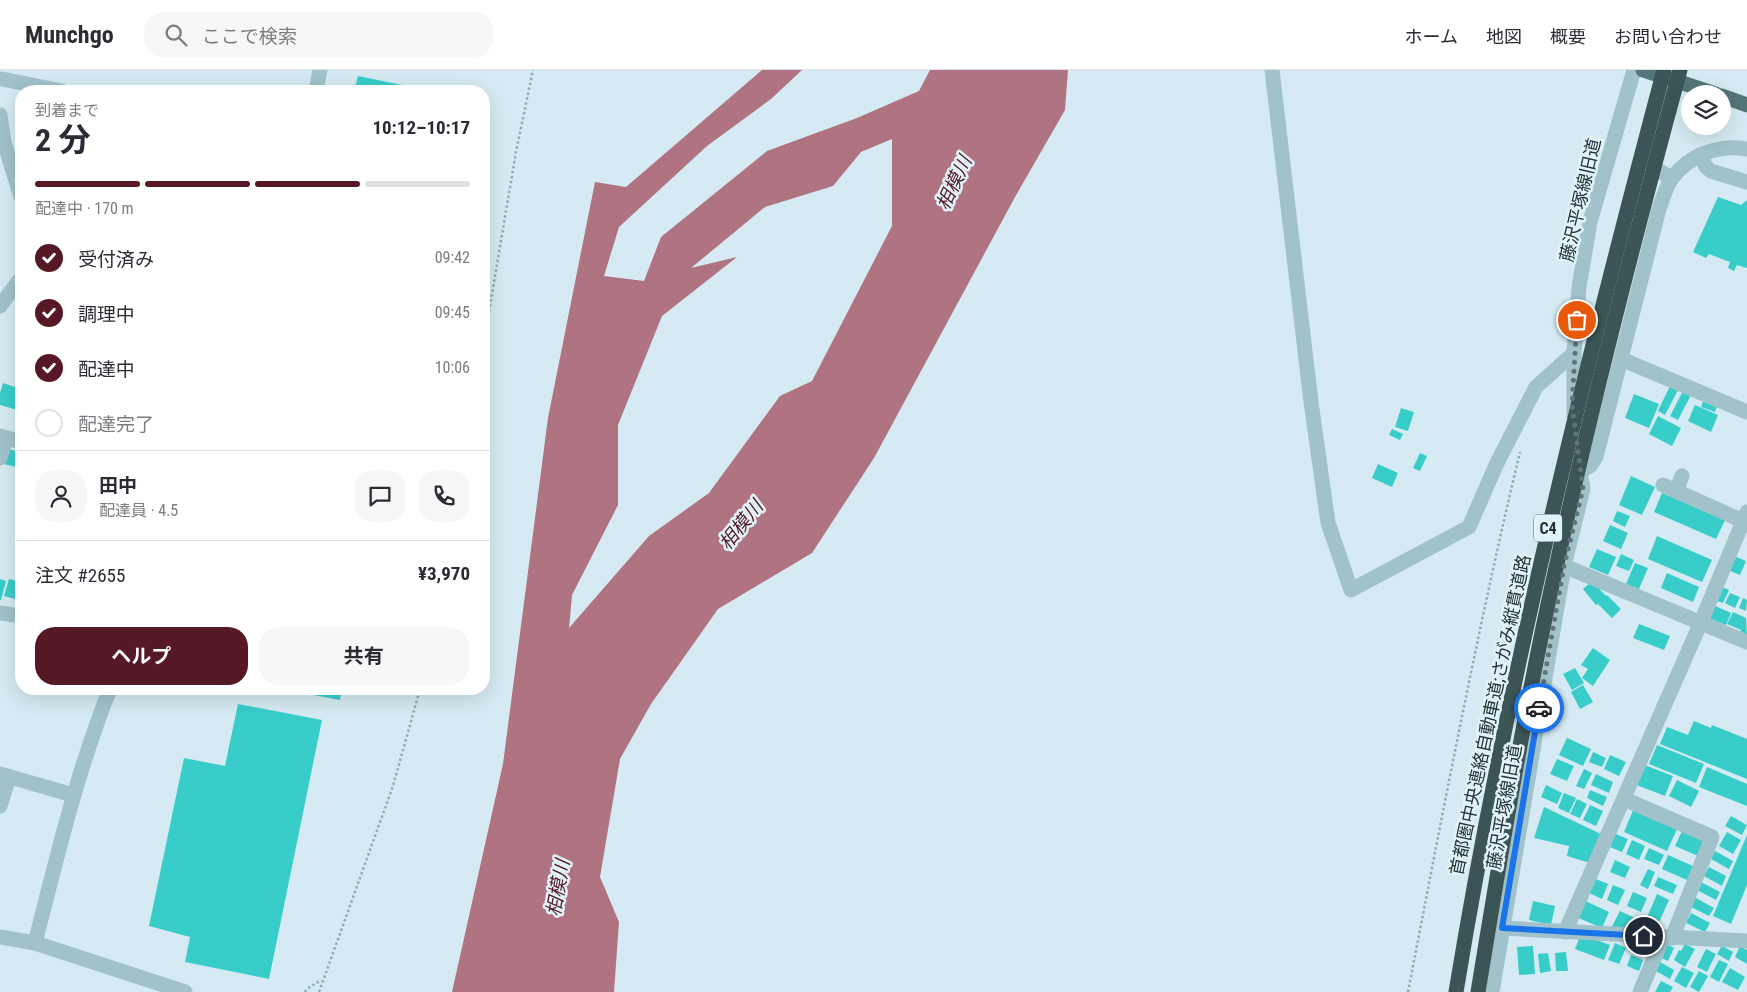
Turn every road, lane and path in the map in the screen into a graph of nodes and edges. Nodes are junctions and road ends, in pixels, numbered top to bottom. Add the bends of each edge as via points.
1 (320, 70) edge
2 (533, 70) edge
3 (1272, 70) edge
4 (1634, 70) edge
5 (1643, 70) edge
6 (1664, 70) edge
7 (1680, 70) edge
8 (2, 76) edge
9 (38, 85) edge
10 (317, 85) edge
11 (1689, 85) edge
12 (1664, 97) dead end
13 (1731, 100) edge
14 (1747, 106) edge
15 (0, 115) edge
16 (1747, 149) edge
17 (1700, 155) junction
18 (15, 178) edge
19 (1672, 178) junction
20 (1747, 182) edge
21 (15, 286) edge
22 (0, 306) edge
23 (490, 306) edge
24 (1574, 353) junction
25 (1621, 359) junction
26 (1747, 412) edge
27 (3, 437) edge
28 (1520, 451) dead end
29 (0, 458) edge
30 (1580, 472) junction
31 (1682, 476) dead end
32 (1745, 517) edge
33 (1564, 566) junction
34 (0, 613) edge
35 (15, 615) edge
36 (1701, 622) junction
37 (1747, 642) edge
38 (108, 695) edge
39 (418, 695) edge
40 (5, 776) edge
41 (73, 795) junction
42 (1624, 799) junction
43 (0, 806) edge
44 (1502, 928) junction
45 (1565, 932) junction
46 (0, 937) edge
47 (1667, 937) junction
48 (1747, 941) edge
49 (34, 943) junction
50 (322, 979) junction
51 (185, 992) edge
52 (305, 992) edge
53 (319, 992) edge
54 (1408, 992) edge
55 (1456, 992) edge
56 (1478, 992) edge
57 (1492, 992) edge
58 (1640, 992) edge

1 - 10 street
2 - 23 path
3 - 24 street via 1328,524 1351,590 1469,527 1536,387
4 - 24 street, 藤沢平塚線旧道 via 1590,222 1579,288
5 - 11 main road
6 - 55 highway, 首都圏中央連絡自動車道;さがみ縦貫道路 / C4 via 1538,569 1501,739
7 - 56 highway, 首都圏中央連絡自動車道;さがみ縦貫道路 / C4 via 1608,345 1555,573 1521,744
8 - 9 street
12 - 19 street via 1652,161 1657,170
13 - 14 main road
15 - 18 street
16 - 17 street via 1727,148
17 - 19 street via 1689,160
17 - 20 street via 1711,171
19 - 25 street via 1659,209
21 - 22 street
24 - 30 street, 藤沢平塚線旧道 via 1572,405
25 - 26 street
25 - 30 street via 1596,457
27 - 29 street
28 - 54 path via 1467,688
30 - 33 street, 藤沢平塚線旧道 via 1583,489
31 - 32 street via 1670,488
32 - 36 street
33 - 36 street
33 - 44 street, 藤沢平塚線旧道
34 - 35 street
36 - 37 street
36 - 42 street
38 - 41 street
39 - 50 path via 393,786
40 - 41 street
40 - 43 street
41 - 49 street
42 - 45 street
42 - 47 street via 1712,837
44 - 45 street
44 - 57 street, 藤沢平塚線旧道
45 - 47 street
46 - 49 street
47 - 48 street
47 - 58 street
49 - 51 street
50 - 52 path
50 - 53 path

